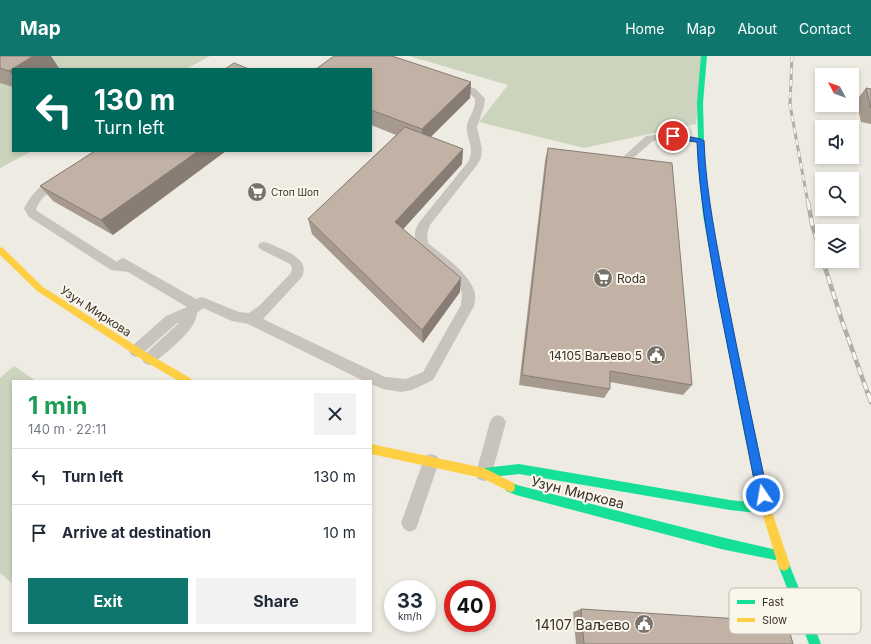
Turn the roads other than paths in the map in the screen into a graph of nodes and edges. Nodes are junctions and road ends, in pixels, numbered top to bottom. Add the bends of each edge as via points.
1 (704, 56) edge
2 (444, 80) edge
3 (701, 141) junction
4 (628, 157) edge
5 (70, 174) edge
6 (264, 246) dead end
7 (0, 250) edge
8 (117, 260) dead end
9 (131, 267) junction
10 (194, 308) junction
11 (250, 319) junction
12 (136, 351) junction
13 (149, 359) junction
14 (184, 380) edge
15 (498, 422) dead end
16 (372, 450) edge
17 (432, 462) junction
18 (484, 473) junction
19 (766, 509) junction
20 (410, 523) dead end
21 (781, 556) junction
22 (793, 588) edge
23 (811, 634) edge
24 (815, 644) edge

1 - 3 street via 700,103
2 - 11 lane via 474,91 481,100 472,127 478,147 477,156 420,231 423,245 462,282 469,298 428,376 420,382 406,386 383,383
3 - 4 lane via 673,136 650,138
3 - 19 street via 707,214
5 - 9 lane via 38,195 30,209 33,214 115,267
6 - 11 lane via 294,261 297,264 297,275 264,310
7 - 12 street, Узун Миркова via 40,288
8 - 9 lane
9 - 10 lane
10 - 11 lane via 202,302 237,317
10 - 12 lane via 171,320
10 - 13 lane via 190,320
12 - 13 street, Узун Миркова
13 - 14 street, Узун Миркова
15 - 18 lane
16 - 17 street, Узун Миркова
17 - 18 street, Узун Миркова
17 - 20 lane
18 - 19 street via 519,470 730,506
18 - 21 street, Узун Миркова via 516,490
19 - 21 street
21 - 22 street
23 - 24 street

